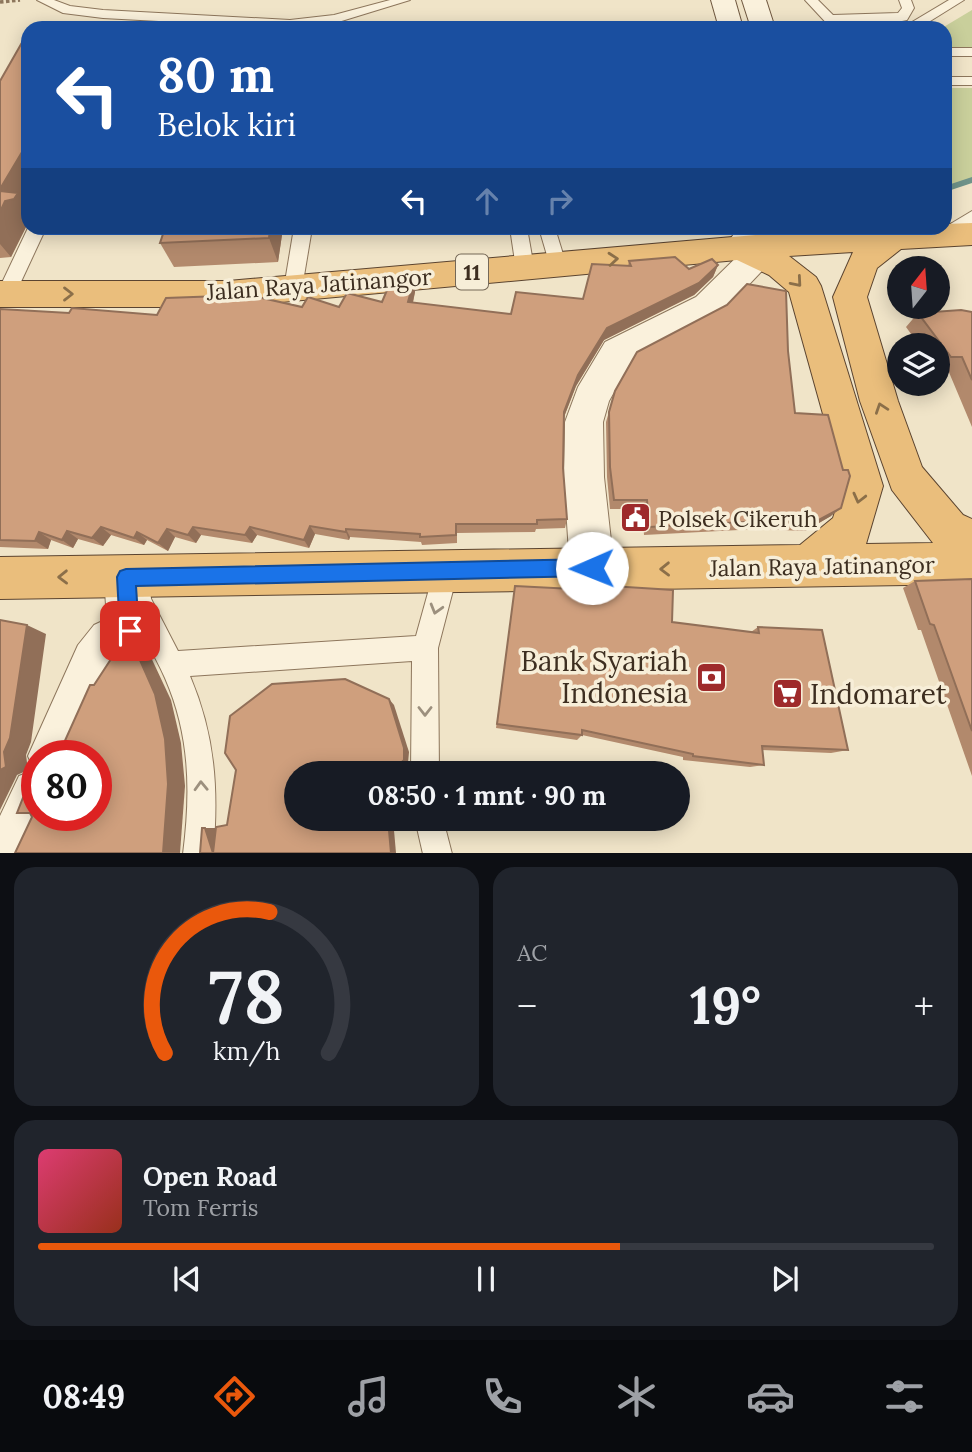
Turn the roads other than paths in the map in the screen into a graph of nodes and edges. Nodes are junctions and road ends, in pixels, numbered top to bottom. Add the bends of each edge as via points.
1 (43, 0) edge
2 (404, 0) edge
3 (723, 0) edge
4 (754, 0) edge
5 (811, 0) edge
6 (905, 0) edge
7 (958, 0) edge
8 (234, 21) edge
9 (317, 21) edge
10 (729, 21) edge
11 (761, 21) edge
12 (833, 21) edge
13 (857, 21) edge
14 (921, 21) edge
15 (952, 52) edge
16 (972, 52) edge
17 (952, 81) edge
18 (972, 81) edge
19 (972, 217) edge
20 (33, 235) edge
21 (302, 235) edge
22 (519, 235) edge
23 (549, 235) edge
24 (860, 235) edge
25 (882, 235) edge
26 (957, 235) edge
27 (755, 244) edge
28 (557, 264) junction
29 (524, 268) junction
30 (293, 288) junction
31 (3, 294) edge
32 (972, 539) edge
33 (972, 563) edge
34 (807, 566) junction
35 (592, 568) junction
36 (446, 571) junction
37 (126, 577) junction
38 (0, 578) edge
39 (425, 648) junction
40 (173, 664) junction
41 (60, 740) edge
42 (425, 761) edge
43 (21, 829) edge
44 (432, 831) edge
45 (10, 853) edge
46 (198, 853) edge
47 (438, 853) edge

1 - 8 lane via 68,10 103,14
2 - 9 lane
3 - 10 street
4 - 11 street
5 - 12 lane
6 - 13 lane via 908,8 902,17
7 - 14 lane
15 - 16 lane
17 - 18 lane
19 - 26 lane
20 - 31 lane
21 - 30 lane
22 - 29 lane
23 - 28 lane
24 - 27 highway, Jalan Raya Jatinangor / 11
32 -> 25 highway via 948,528 906,477 879,401 850,297 863,262
28 -> 27 highway, Jalan Raya Jatinangor / 11
27 -> 34 highway via 804,286 863,486 851,530
27 - 35 street via 708,306 618,352 591,398 584,422 584,477
28 - 29 highway, Jalan Raya Jatinangor / 11
29 - 30 highway, Jalan Raya Jatinangor / 11
31 -> 30 highway, Jalan Raya Jatinangor / 11 via 228,294
33 - 34 highway, Jalan Raya Jatinangor
34 -> 35 highway, Jalan Raya Jatinangor
35 - 36 highway, Jalan Raya Jatinangor
36 - 37 highway, Jalan Raya Jatinangor
36 -> 39 lane
37 -> 38 highway, Jalan Raya Jatinangor
37 - 40 lane
37 - 41 street via 128,639 110,641 104,647
39 - 40 lane
39 -> 42 lane
46 -> 40 lane via 200,746
43 - 45 street
44 - 47 lane

